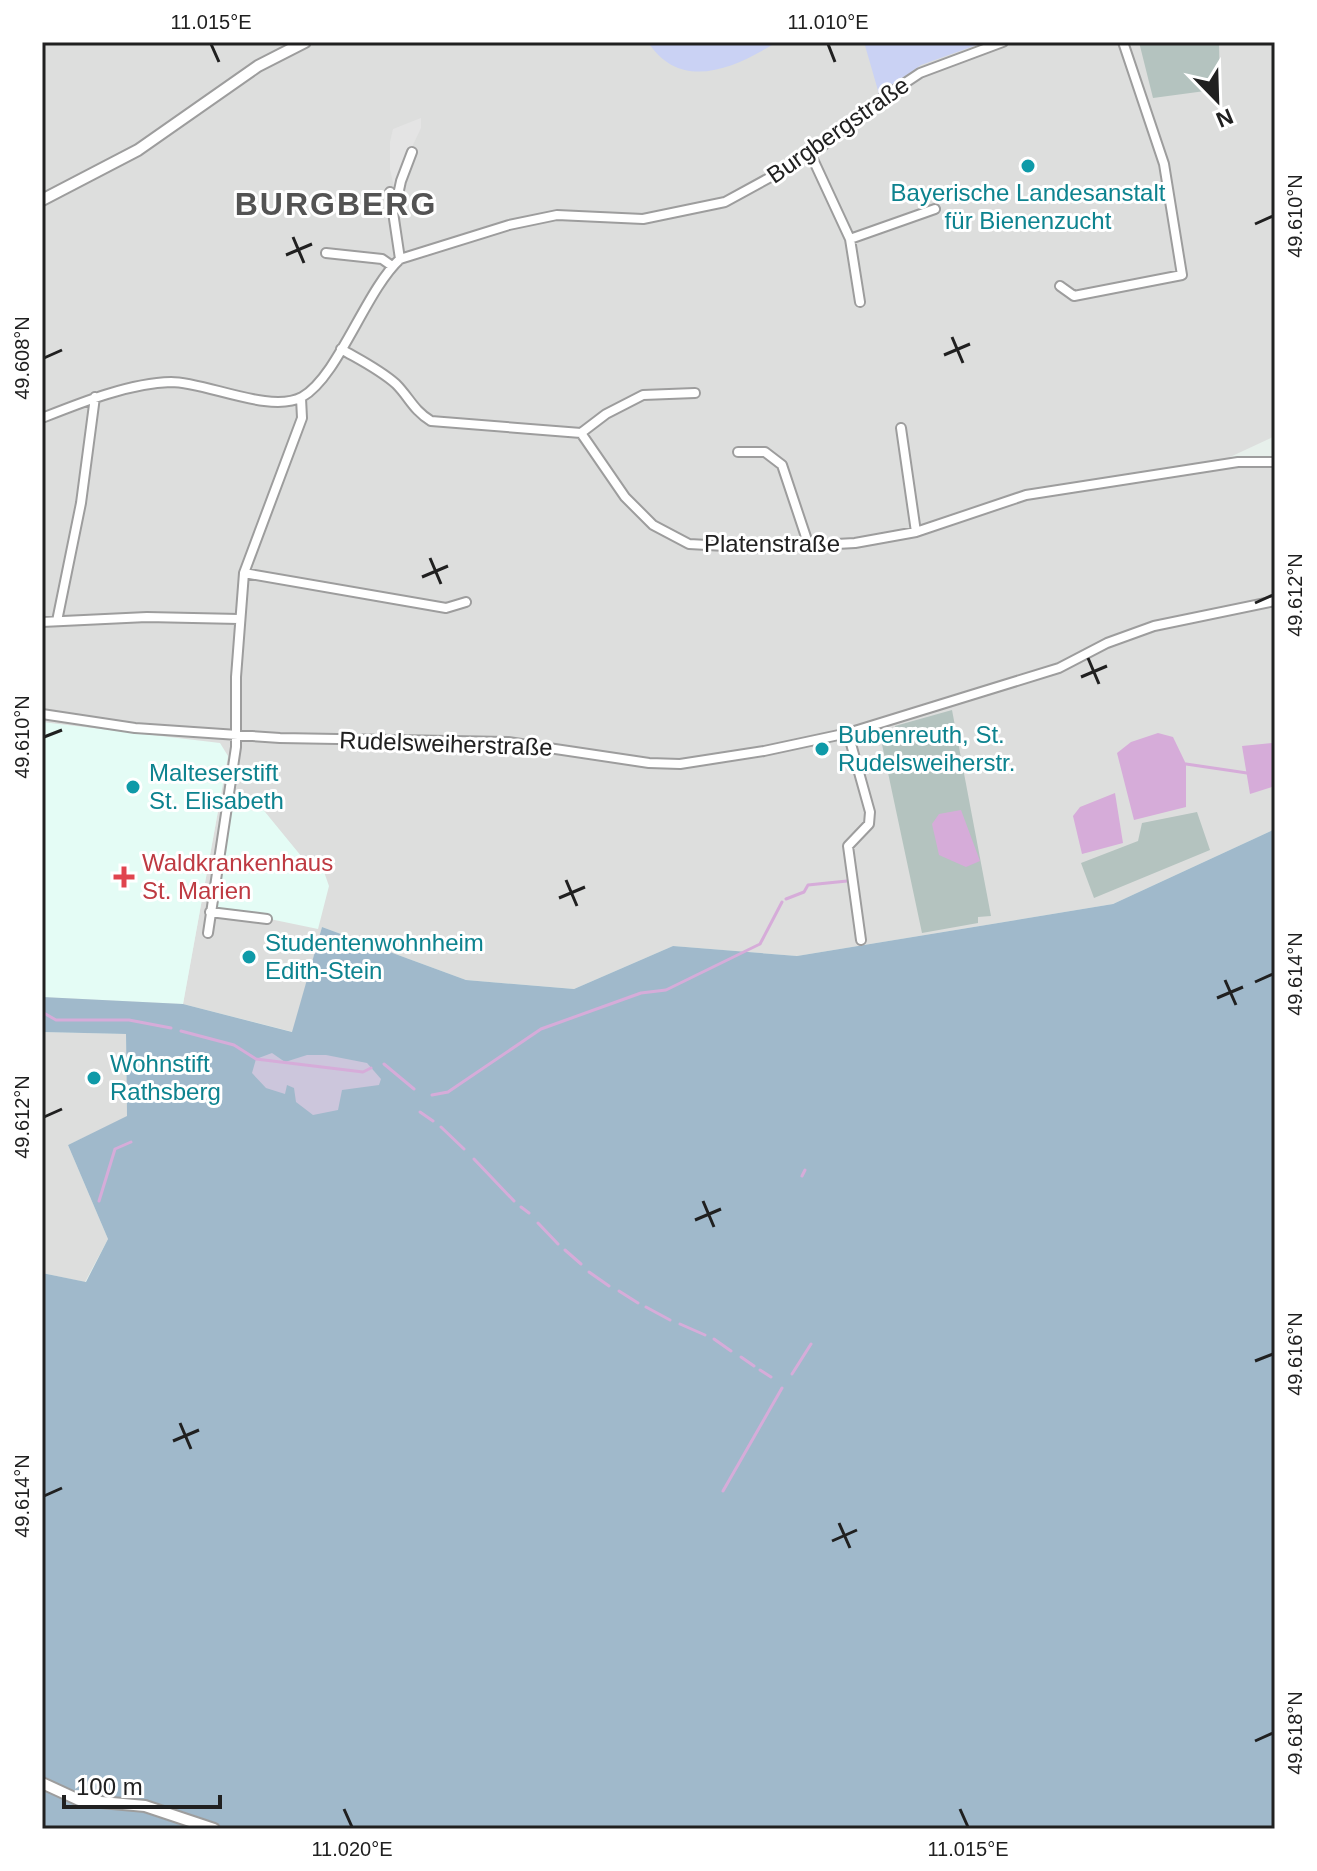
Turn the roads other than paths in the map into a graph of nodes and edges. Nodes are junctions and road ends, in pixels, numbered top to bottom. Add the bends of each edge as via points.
1 (305, 42) edge
2 (1003, 42) edge
3 (1123, 42) edge
4 (412, 152) dead end
5 (811, 155) junction
6 (390, 192) dead end
7 (42, 200) edge
8 (935, 209) dead end
9 (395, 210) junction
10 (850, 239) junction
11 (326, 253) dead end
12 (400, 259) junction
13 (392, 266) junction
14 (1060, 286) dead end
15 (860, 302) dead end
16 (341, 349) junction
17 (695, 393) dead end
18 (95, 397) junction
19 (301, 398) junction
20 (42, 418) edge
21 (901, 428) dead end
22 (581, 433) junction
23 (738, 452) dead end
24 (1275, 462) edge
25 (916, 532) junction
26 (809, 546) junction
27 (244, 573) junction
28 (1275, 601) edge
29 (466, 602) dead end
30 (239, 619) junction
31 (57, 621) junction
32 (42, 622) edge
33 (42, 714) edge
34 (848, 733) junction
35 (236, 735) junction
36 (210, 912) junction
37 (267, 919) dead end
38 (208, 933) dead end
39 (861, 940) dead end
40 (42, 1783) edge
41 (214, 1829) edge

1 - 7 street via 258,66 138,150
2 - 5 street, Burgbergstraße via 920,73
3 - 14 street via 1164,164 1182,275 1074,296
4 - 9 street
5 - 10 street
5 - 12 street, Burgbergstraße via 725,202 643,219 557,215
6 - 9 street
8 - 10 street
9 - 12 street
10 - 15 street
11 - 13 street via 382,259
12 - 13 street, Burgbergstraße
13 - 16 street, Burgbergstraße
16 - 19 street, Burgbergstraße
16 - 22 street via 387,377 416,412 431,421
17 - 22 street via 643,395
18 - 19 street via 171,382 279,402
18 - 20 street
18 - 31 street via 82,500
19 - 27 street via 302,418
21 - 25 street
22 - 26 street, Platenstraße via 625,497 653,525 689,544
23 - 26 street via 765,452 782,465
24 - 25 street, Platenstraße via 1238,462 1026,495
25 - 26 street, Platenstraße
27 - 29 street via 446,608
27 - 30 street
28 - 34 street, Rudelsweiherstraße via 1154,626 1059,668
30 - 31 street
30 - 35 street
31 - 32 street
33 - 35 street, Rudelsweiherstraße
34 - 35 street, Rudelsweiherstraße via 680,764 508,742
34 - 39 street via 870,812 869,824 848,846
35 - 36 street
36 - 37 street
36 - 38 street
40 - 41 street via 79,1800 132,1803

